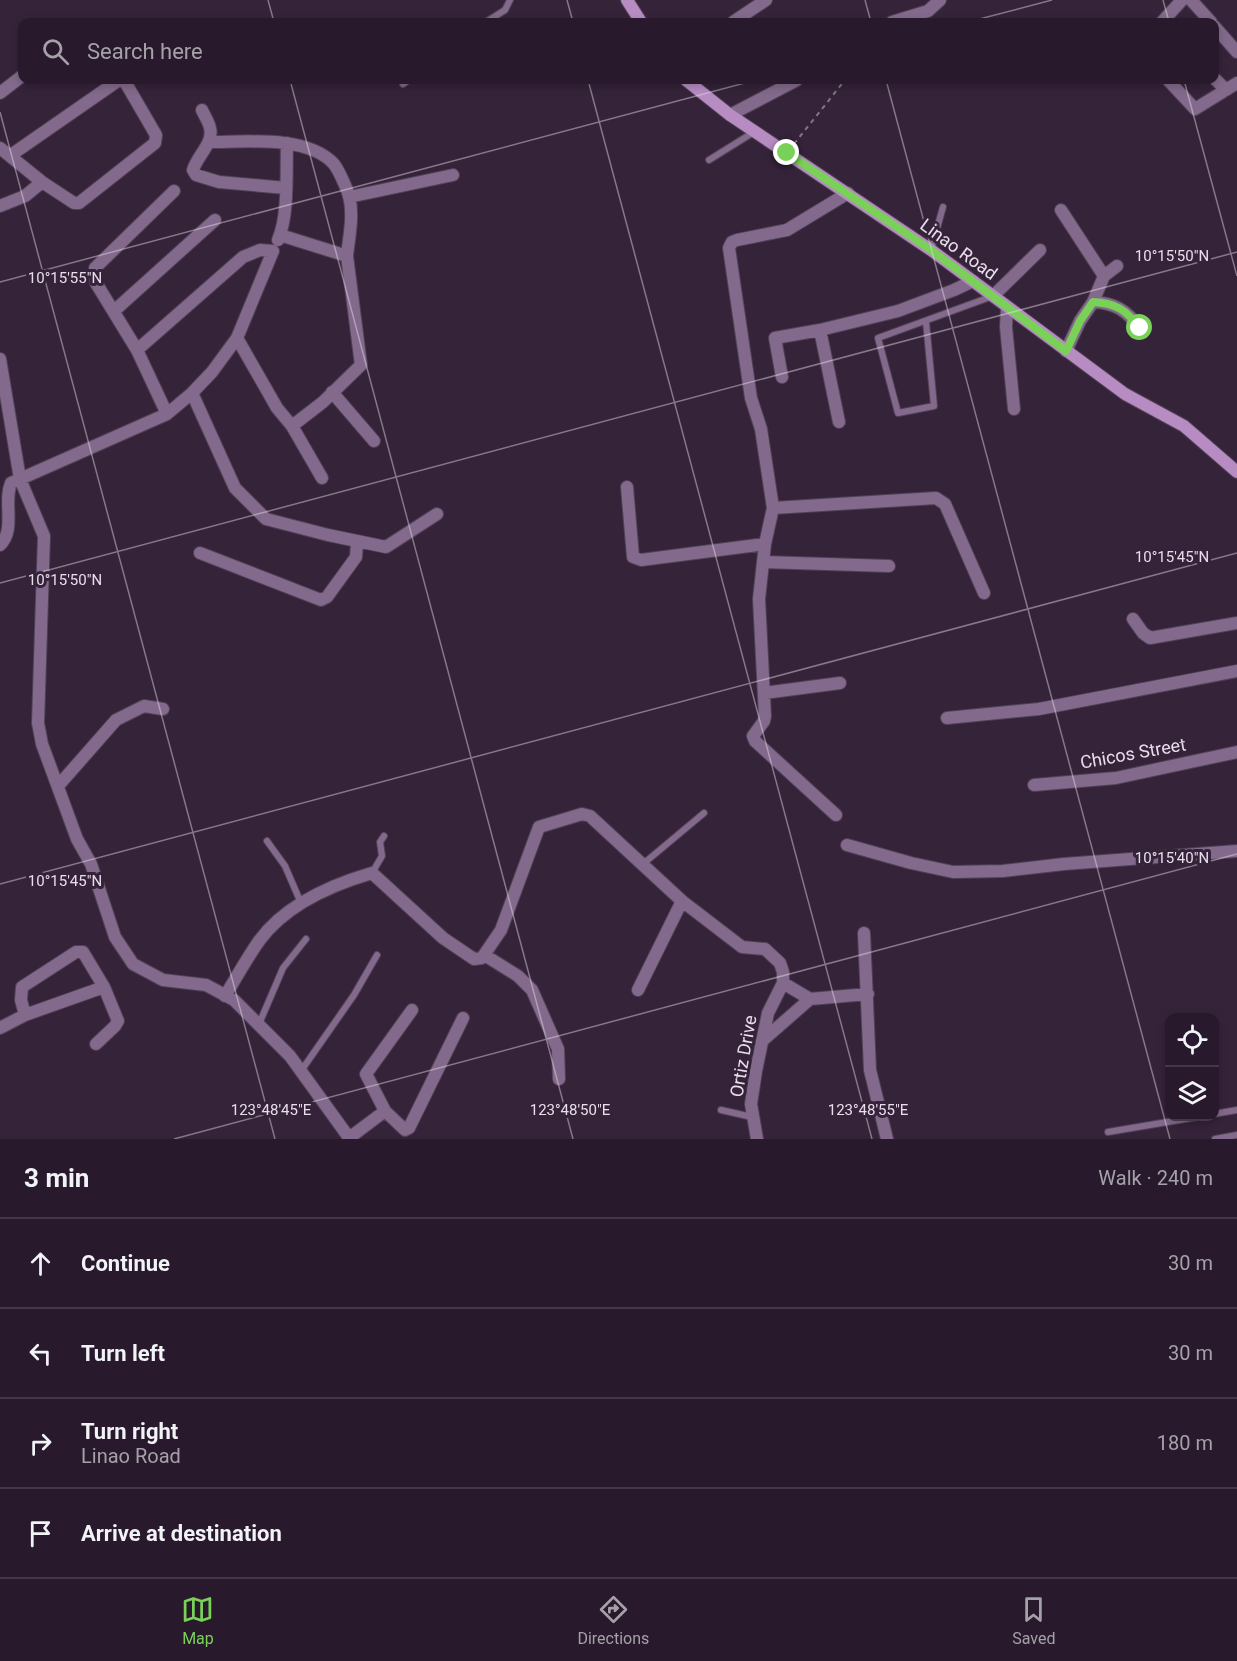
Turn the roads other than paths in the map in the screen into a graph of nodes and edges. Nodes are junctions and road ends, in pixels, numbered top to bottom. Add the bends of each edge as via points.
1 (510, 0) edge
2 (627, 0) edge
3 (766, 0) edge
4 (918, 0) edge
5 (940, 0) edge
6 (1182, 0) edge
7 (1191, 0) edge
8 (928, 11) junction
9 (492, 18) edge
10 (638, 18) edge
11 (739, 18) edge
12 (908, 18) edge
13 (1166, 18) edge
14 (1207, 18) edge
15 (1219, 31) edge
16 (1237, 52) edge
17 (18, 79) edge
18 (1219, 82) edge
19 (1237, 83) edge
20 (113, 84) edge
21 (126, 84) edge
22 (691, 84) edge
23 (788, 84) edge
24 (1172, 84) edge
25 (1226, 90) junction
26 (0, 93) edge
27 (202, 110) dead end
28 (730, 115) junction
29 (755, 131) junction
30 (209, 142) junction
31 (287, 143) junction
32 (0, 148) edge
33 (11, 155) junction
34 (709, 160) dead end
35 (453, 175) dead end
36 (42, 182) junction
37 (286, 188) junction
38 (174, 191) dead end
39 (848, 193) junction
40 (349, 197) junction
41 (0, 206) edge
42 (943, 207) dead end
43 (1061, 210) dead end
44 (215, 220) dead end
45 (280, 235) junction
46 (273, 250) junction
47 (931, 250) junction
48 (1040, 250) dead end
49 (346, 256) junction
50 (1117, 266) dead end
51 (1104, 276) junction
52 (973, 281) junction
53 (993, 296) junction
54 (1093, 302) junction
55 (1007, 308) junction
56 (114, 311) junction
57 (926, 322) junction
58 (1140, 328) dead end
59 (819, 330) junction
60 (237, 338) junction
61 (137, 350) junction
62 (1066, 351) junction
63 (0, 359) edge
64 (782, 377) dead end
65 (192, 393) junction
66 (332, 393) junction
67 (1014, 409) dead end
68 (167, 414) junction
69 (839, 423) dead end
70 (292, 426) junction
71 (374, 441) dead end
72 (1237, 472) edge
73 (322, 478) dead end
74 (20, 479) junction
75 (627, 487) dead end
76 (773, 508) junction
77 (437, 514) dead end
78 (357, 541) junction
79 (0, 544) edge
80 (765, 544) junction
81 (200, 553) dead end
82 (763, 562) junction
83 (889, 566) dead end
84 (984, 593) dead end
85 (1133, 620) dead end
86 (1237, 623) edge
87 (1237, 672) edge
88 (840, 683) dead end
89 (764, 693) junction
90 (163, 708) dead end
91 (946, 718) dead end
92 (1237, 752) edge
93 (1034, 785) dead end
94 (58, 786) junction
95 (704, 813) dead end
96 (836, 815) dead end
97 (384, 836) dead end
98 (267, 841) dead end
99 (847, 845) dead end
100 (1237, 851) edge
101 (642, 864) junction
102 (372, 873) junction
103 (682, 902) junction
104 (302, 903) junction
105 (864, 933) dead end
106 (306, 939) dead end
107 (377, 955) dead end
108 (486, 956) junction
109 (781, 986) junction
110 (104, 987) junction
111 (638, 990) dead end
112 (868, 994) junction
113 (225, 996) junction
114 (810, 999) junction
115 (412, 1010) dead end
116 (26, 1015) junction
117 (463, 1018) dead end
118 (787, 1018) junction
119 (259, 1024) junction
120 (0, 1028) edge
121 (762, 1041) junction
122 (96, 1044) dead end
123 (301, 1071) junction
124 (559, 1079) dead end
125 (721, 1110) dead end
126 (1237, 1110) edge
127 (385, 1111) junction
128 (1219, 1113) edge
129 (753, 1117) junction
130 (1173, 1121) edge
131 (1108, 1132) dead end
132 (1237, 1135) edge
133 (350, 1138) edge
134 (757, 1139) edge
135 (887, 1139) edge
136 (1215, 1139) edge

1 - 9 lane via 505,10
2 - 10 street
3 - 11 street
4 - 8 street
5 - 8 street
6 - 13 street
7 - 14 street
8 - 12 street
15 - 16 street
17 - 26 street
18 - 25 street
19 - 25 street
20 - 33 street
21 - 36 street via 156,135 155,143 79,203
22 - 28 street, Linao Road
23 - 28 street
24 - 25 street via 1195,110
27 - 30 street via 211,130
28 - 29 street, Linao Road
29 - 34 lane
29 - 39 street, Linao Road
30 - 31 street
30 - 37 street via 195,163 196,175 219,182
31 - 37 street
31 - 40 street via 312,148 334,164
32 - 33 street
33 - 36 street
35 - 40 street
36 - 41 street via 25,196
37 - 45 street
38 - 56 street via 95,268 96,283
39 - 47 street, Linao Road
39 - 76 street via 787,230 737,240 729,248 751,398 761,429
40 - 49 street via 351,219
42 - 47 lane
43 - 51 street
44 - 56 street
45 - 46 street
45 - 49 street
46 - 60 street
46 - 61 street via 243,257
47 - 52 street, Linao Road
48 - 53 street
49 - 66 street via 361,365
50 - 51 street
51 - 54 street
52 - 53 street, Linao Road
52 - 59 street via 898,311
53 - 55 street, Linao Road
53 - 57 lane
54 - 58 street via 1118,306
54 - 62 street
55 - 62 street, Linao Road
55 - 67 street
56 - 61 street
57 - 57 lane via 878,338 898,413 934,406
59 - 64 street via 775,338
59 - 69 street
60 - 65 street
60 - 70 street via 277,408
61 - 68 street
62 - 72 street, Linao Road via 1125,394 1184,426
63 - 74 street
65 - 68 street
65 - 78 street via 235,488 266,519
66 - 70 street
66 - 71 street
68 - 74 street
70 - 73 street
74 - 79 street via 10,486 8,534
74 - 94 street via 44,536 38,723
75 - 80 street via 635,559
76 - 80 street
76 - 84 street via 941,500
77 - 78 street via 388,546
78 - 81 street via 356,557 321,600
80 - 82 street
82 - 83 street
82 - 89 street via 759,599
85 - 86 street via 1150,638
87 - 91 street via 1039,709
88 - 89 street
89 - 96 street via 764,721 754,733 755,741
90 - 94 street via 144,706 116,720
92 - 93 street, Chicos Street via 1116,778
94 - 113 street via 77,839 91,864 115,936 133,963 164,980 206,985
95 - 101 lane
97 - 102 lane via 380,842 382,856
98 - 104 lane via 285,866
99 - 100 street via 953,872
101 - 103 street
101 - 108 street via 588,814 538,827 501,930
102 - 104 street via 348,880
102 - 108 street via 443,938 474,959
103 - 109 street via 742,946 765,950 774,956 783,972
103 - 111 street
104 - 113 street via 260,939
105 - 112 street
106 - 119 lane via 283,968
107 - 123 lane
108 - 124 street via 518,976 531,990 558,1049
109 - 114 street
109 - 118 street
109 - 121 street, Ortiz Drive via 768,1013
110 - 116 street
110 - 116 street via 85,953 76,952 22,987
110 - 122 street via 118,1021
112 - 114 street
112 - 135 street via 870,1070
113 - 119 street
114 - 118 street
115 - 127 street via 366,1074
116 - 120 street
117 - 127 street via 409,1128 401,1128
118 - 121 street
119 - 123 street
121 - 129 street, Ortiz Drive via 751,1104
123 - 133 street
125 - 129 lane
126 - 128 lane
127 - 133 street
129 - 134 street, Ortiz Drive
130 - 131 lane
132 - 136 lane

